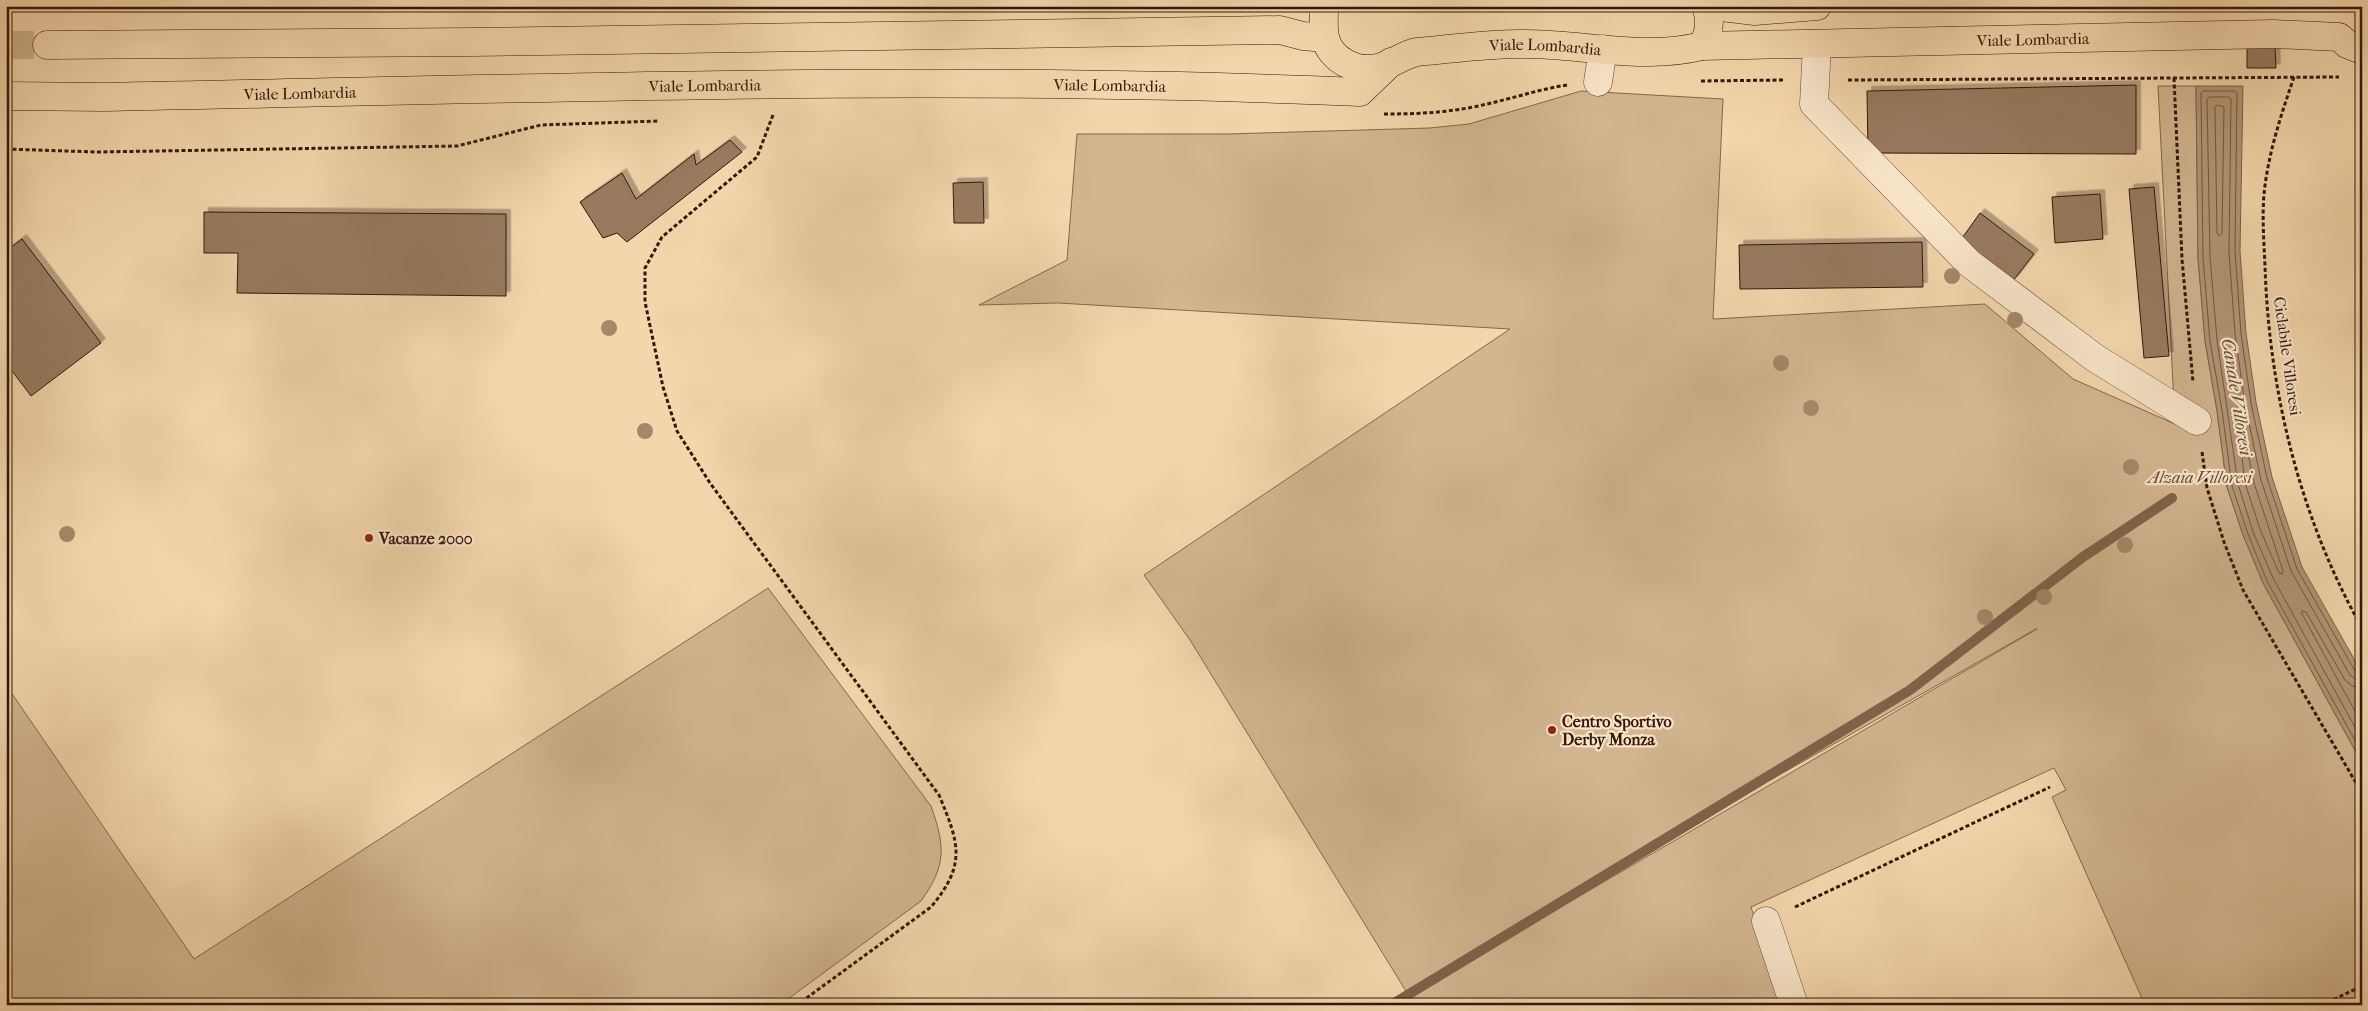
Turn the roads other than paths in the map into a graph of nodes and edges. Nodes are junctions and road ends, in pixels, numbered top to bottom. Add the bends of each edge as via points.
1 (1326, 6) edge
2 (1706, 6) edge
3 (1712, 6) edge
4 (1807, 7) edge
5 (1325, 38) junction
6 (47, 45) tunnel mouth
7 (1817, 45) junction
8 (1702, 46) junction
9 (1603, 49) junction
10 (2362, 50) edge
11 (1391, 62) junction
12 (1598, 82) road end
13 (6, 96) edge
14 (2197, 421) road end
15 (1766, 921) road end
16 (1794, 1005) edge

1 - 5 main road
2 - 8 main road via 1710,28
3 - 4 main road via 1755,11
5 - 6 main road via 1280,30
5 - 11 main road, Viale Lombardia via 1331,52 1344,63 1360,68 1380,68
7 - 8 main road, Viale Lombardia
7 - 10 main road, Viale Lombardia via 2296,34 2339,37
7 - 14 street via 1814,104 1969,264 2095,358
8 - 9 main road, Viale Lombardia via 1680,52 1654,53
9 - 11 main road, Viale Lombardia via 1520,44 1417,52
9 - 12 street
11 - 13 main road, Viale Lombardia via 1360,92 1075,84
15 - 16 street

